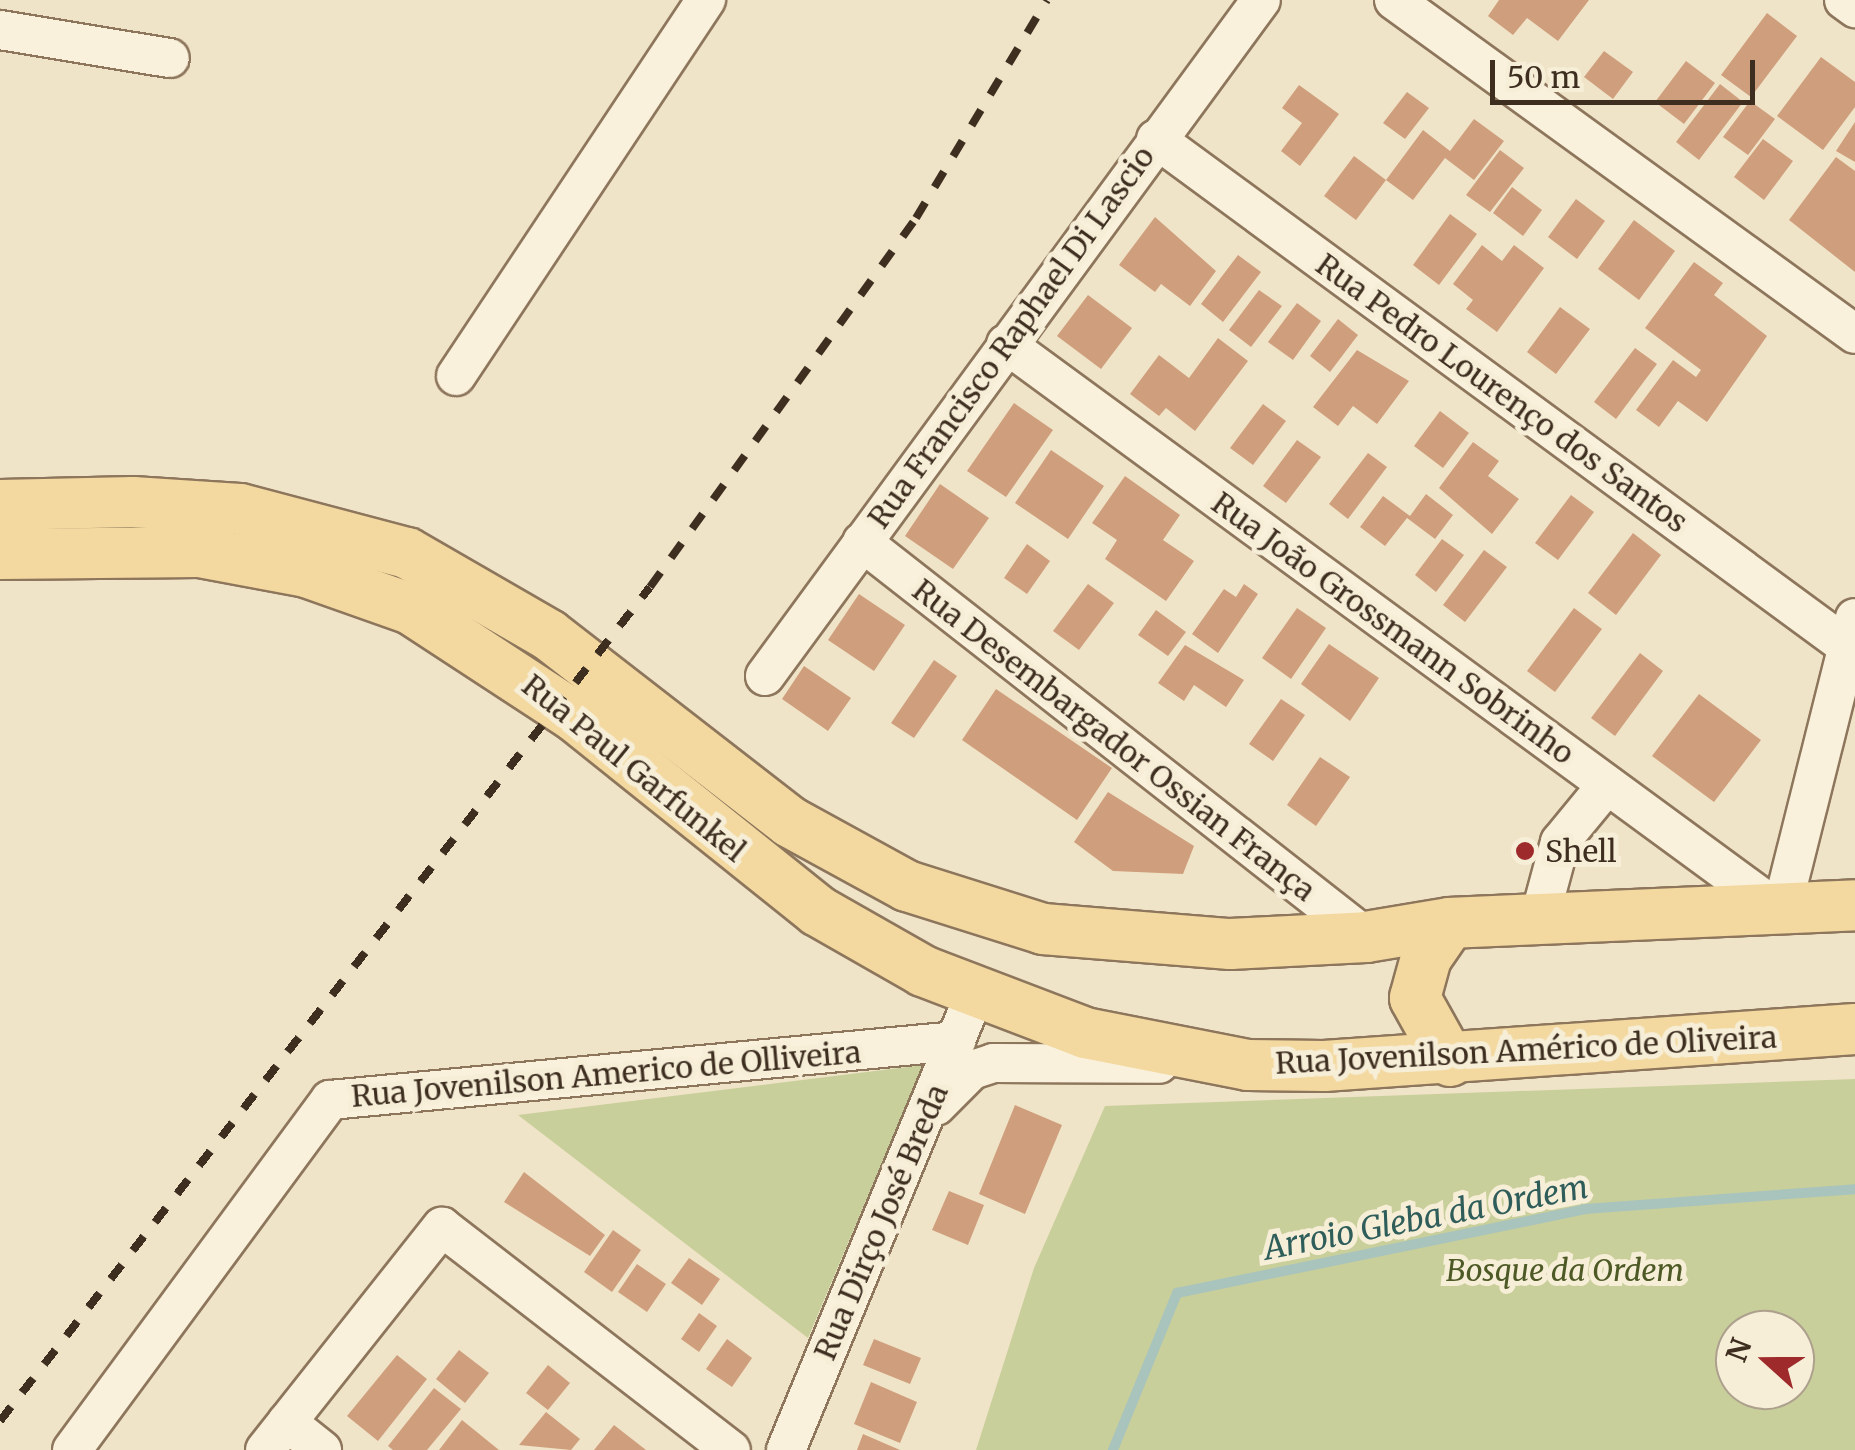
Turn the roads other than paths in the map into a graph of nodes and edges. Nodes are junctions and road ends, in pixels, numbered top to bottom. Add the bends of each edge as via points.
1 (706, 0) edge
2 (1262, 0) edge
3 (1394, 0) edge
4 (1844, 0) edge
5 (1855, 8) edge
6 (0, 30) edge
7 (170, 58) dead end
8 (1156, 138) junction
9 (1855, 334) edge
10 (1006, 344) junction
11 (456, 376) dead end
12 (0, 505) edge
13 (862, 542) junction
14 (0, 554) edge
15 (1852, 632) edge
16 (765, 676) dead end
17 (1607, 785) junction
18 (1855, 905) edge
19 (1781, 912) junction
20 (1539, 920) junction
21 (1450, 923) junction
22 (1366, 937) junction
23 (975, 994) junction
24 (1855, 1029) edge
25 (956, 1041) junction
26 (1450, 1061) junction
27 (1248, 1066) junction
28 (922, 1124) junction
29 (276, 1436) edge
30 (72, 1450) edge
31 (322, 1450) edge
32 (731, 1450) edge
33 (786, 1450) edge

1 - 11 street
2 - 8 street, Rua Francisco Raphael Di Lascio
3 - 9 street
4 - 5 street
6 - 7 street
8 - 10 street, Rua Francisco Raphael Di Lascio
8 - 15 street, Rua Pedro Lourenço dos Santos
10 - 13 street, Rua Francisco Raphael Di Lascio
10 - 17 street, Rua João Grossmann Sobrinho
12 - 22 main road, Rua Paul Garfunkel via 133,502 240,509 407,553 508,606 744,790 819,840 907,886 1043,929 1180,944
13 - 16 street, Rua Francisco Raphael Di Lascio
13 - 22 street, Rua Desembargador Ossian França
14 - 23 main road, Rua Paul Garfunkel via 199,552 306,572 412,609 576,717 818,911
15 - 19 street
17 - 19 street, Rua João Grossmann Sobrinho
17 - 20 street via 1560,842
18 - 19 main road
19 - 20 main road
20 - 21 main road
21 - 22 main road
21 - 26 main road via 1426,958 1415,998
23 - 25 street, Rua Dirço José Breda
23 - 27 main road, Rua Paul Garfunkel via 1085,1032
24 - 26 main road, Rua Jovenilson Américo de Oliveira
25 - 28 street, Rua Dirço José Breda
25 - 30 street, Rua Jovenilson Americo de Olliveira via 330,1100
26 - 27 main road, Rua Jovenilson Américo de Oliveira
27 - 28 street, Rua Jovenilson Américo de Oliveira via 993,1063 952,1086
28 - 33 street, Rua Dirço José Breda
29 - 31 street
29 - 32 street via 442,1227

